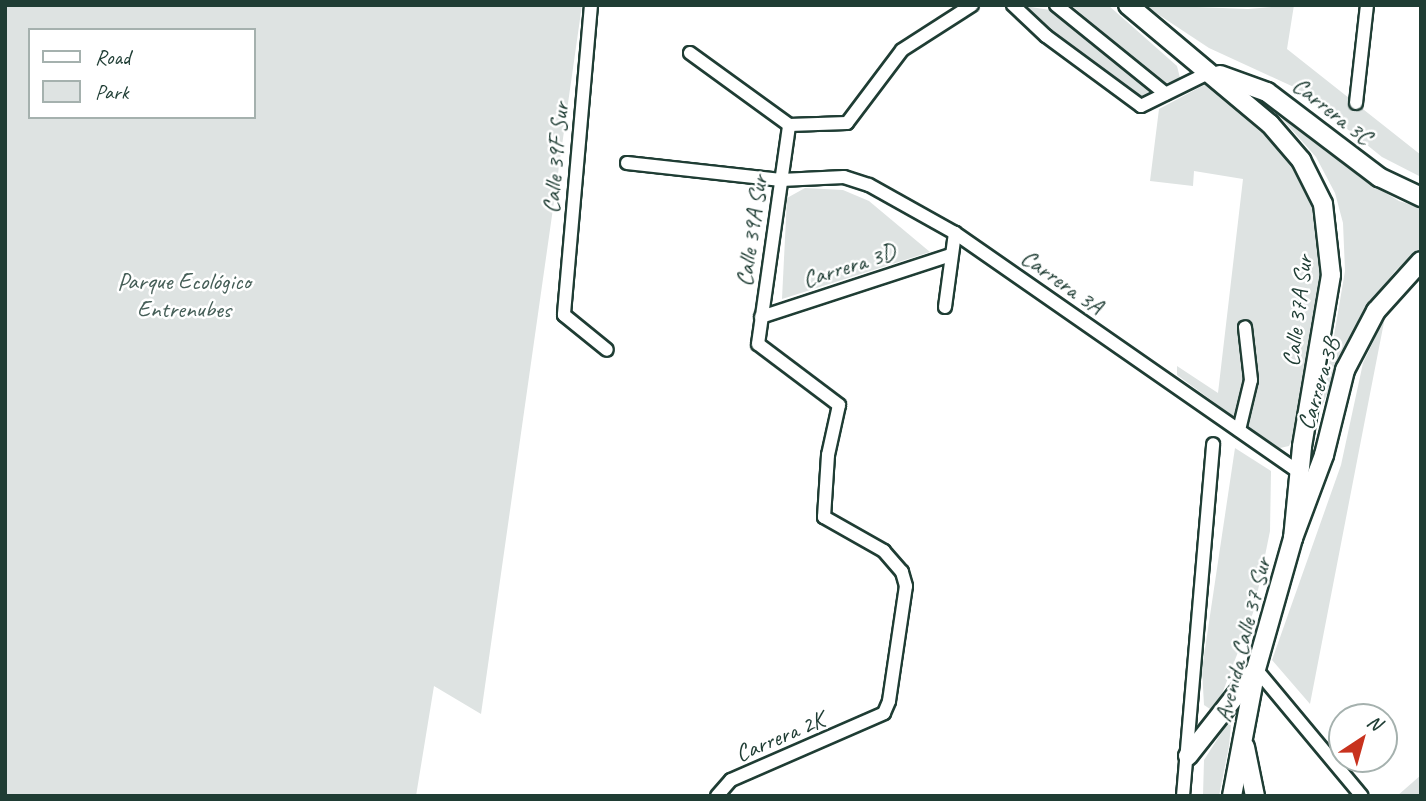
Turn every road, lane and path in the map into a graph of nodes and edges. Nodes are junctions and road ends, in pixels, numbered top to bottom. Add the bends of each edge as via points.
1 (591, 5) edge
2 (972, 5) edge
3 (1013, 5) edge
4 (1056, 5) edge
5 (1128, 5) edge
6 (1367, 5) edge
7 (690, 53) dead end
8 (1210, 72) junction
9 (1166, 94) junction
10 (1356, 103) dead end
11 (789, 125) junction
12 (627, 163) dead end
13 (780, 180) junction
14 (1421, 197) edge
15 (955, 233) junction
16 (951, 255) junction
17 (1421, 261) edge
18 (944, 307) dead end
19 (761, 317) junction
20 (1245, 327) dead end
21 (607, 350) dead end
22 (1238, 430) junction
23 (1213, 444) dead end
24 (1300, 473) junction
25 (1293, 538) junction
26 (906, 586) joint
27 (1256, 669) junction
28 (1243, 737) junction
29 (1188, 756) junction
30 (719, 792) edge
31 (1183, 796) edge
32 (1232, 796) edge
33 (1255, 796) edge
34 (1362, 796) edge

1 - 21 street, Calle 39F Sur via 564,315
2 - 11 street via 902,50 847,123
3 - 9 street via 1046,36 1142,106
4 - 9 street
5 - 8 main road, Calle 37A Sur
6 - 10 street
7 - 11 street
8 - 9 street
8 - 14 main road, Carrera 3C via 1267,92 1379,177
8 - 24 main road, Calle 37A Sur via 1270,124 1301,160 1314,182 1328,226 1329,297
11 - 13 street, Calle 39A Sur
12 - 13 street, Carrera 3A
13 - 15 street, Carrera 3A via 844,177 895,198
13 - 19 street, Calle 39A Sur
15 - 16 street
15 - 22 street, Carrera 3A
16 - 18 street
16 - 19 street, Carrera 3D
17 - 25 main road, Carrera 3B via 1393,289 1354,348 1324,455
19 - 26 street, Calle 39A Sur via 758,344 839,405 828,455 824,517 884,551 902,572
20 - 22 street via 1251,380
22 - 24 street, Carrera 3A
23 - 29 street
24 - 25 main road, Calle 37A Sur
25 - 27 main road, Avenida Calle 37 Sur
26 - 30 street, Carrera 2K via 889,701 881,716 747,773
27 - 28 main road, Avenida Calle 37 Sur
27 - 29 main road
27 - 34 street
28 - 32 main road
28 - 33 main road, Avenida Calle 37 Sur
29 - 31 street

